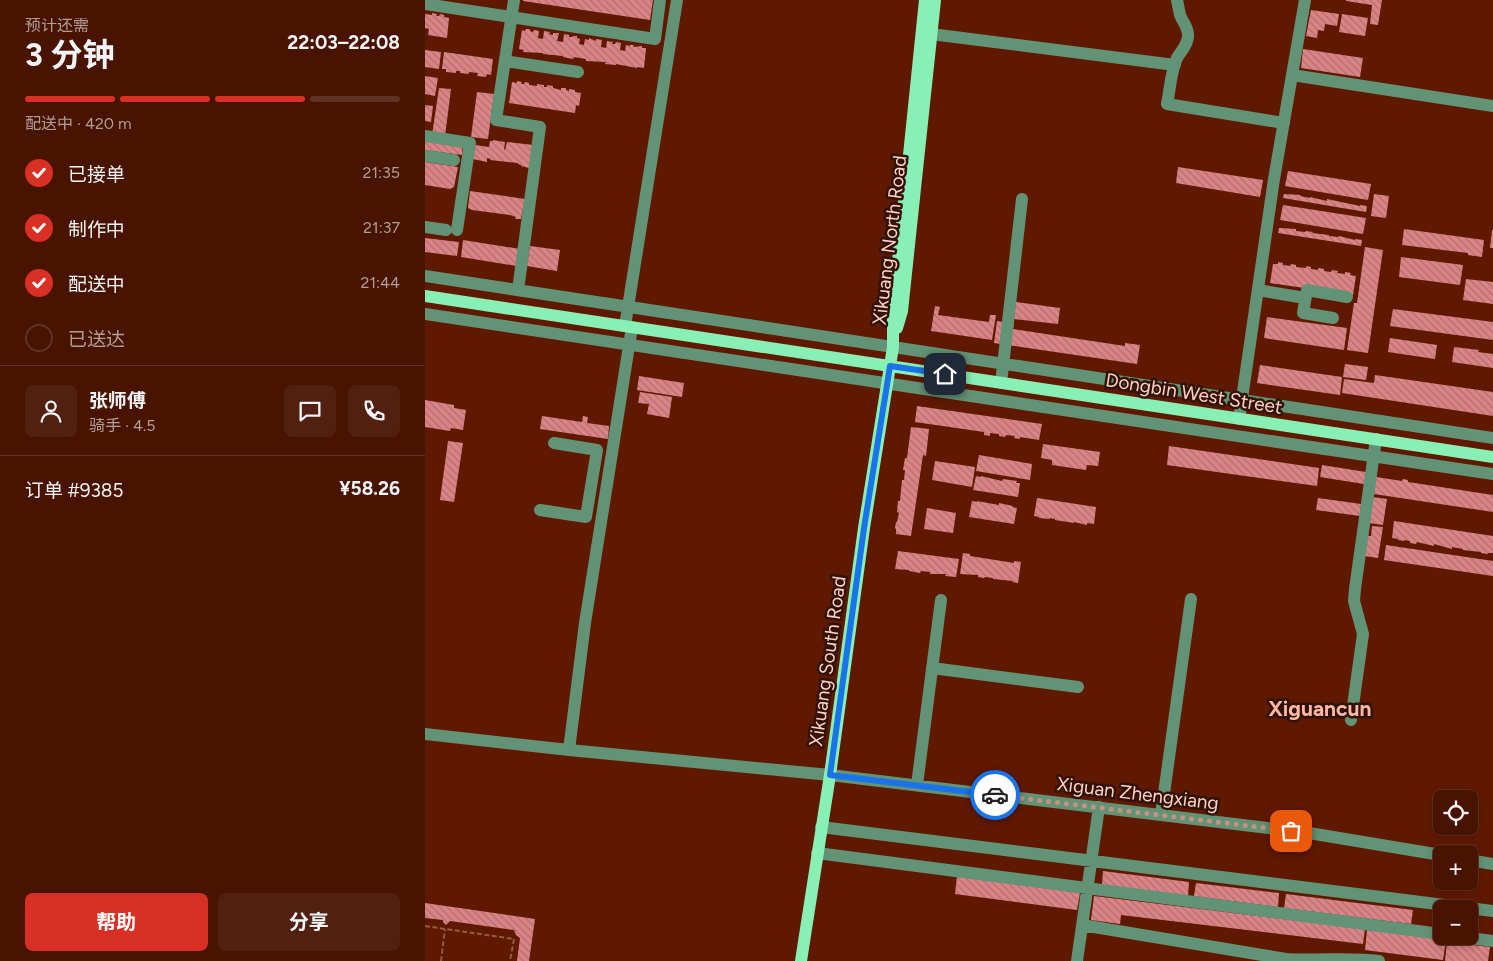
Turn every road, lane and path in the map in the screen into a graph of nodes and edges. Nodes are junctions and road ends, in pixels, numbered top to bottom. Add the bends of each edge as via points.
1 (514, 0) edge
2 (660, 0) edge
3 (677, 0) edge
4 (925, 0) edge
5 (935, 0) edge
6 (1177, 0) edge
7 (1305, 0) edge
8 (425, 4) edge
9 (511, 18) junction
10 (931, 34) junction
11 (505, 61) junction
12 (1175, 65) junction
13 (578, 72) dead end
14 (1292, 75) junction
15 (1493, 106) edge
16 (1284, 123) junction
17 (425, 136) edge
18 (425, 156) edge
19 (454, 160) dead end
20 (1022, 199) dead end
21 (425, 227) edge
22 (425, 276) edge
23 (518, 290) junction
24 (1258, 290) junction
25 (425, 296) edge
26 (1347, 297) dead end
27 (1305, 298) junction
28 (628, 307) junction
29 (425, 314) edge
30 (1333, 318) dead end
31 (629, 327) junction
32 (629, 346) junction
33 (893, 347) junction
34 (1003, 364) junction
35 (890, 366) junction
36 (887, 383) junction
37 (1001, 383) junction
38 (1242, 400) junction
39 (1239, 419) junction
40 (1493, 438) edge
41 (1376, 439) junction
42 (554, 443) dead end
43 (1373, 456) junction
44 (1493, 457) edge
45 (1493, 474) edge
46 (541, 510) dead end
47 (586, 517) junction
48 (601, 519) junction
49 (1191, 599) dead end
50 (941, 600) dead end
51 (932, 668) junction
52 (1078, 687) dead end
53 (1351, 720) dead end
54 (425, 734) edge
55 (569, 750) junction
56 (830, 775) junction
57 (917, 785) junction
58 (1099, 808) junction
59 (1161, 815) junction
60 (821, 827) junction
61 (817, 853) junction
62 (1433, 854) edge
63 (1092, 861) junction
64 (1478, 862) edge
65 (1493, 864) edge
66 (1088, 888) junction
67 (1493, 912) edge
68 (1082, 925) junction
69 (425, 926) edge
70 (445, 929) junction
71 (1433, 933) edge
72 (1478, 939) edge
73 (1493, 941) edge
74 (441, 961) edge
75 (511, 961) edge
76 (801, 961) edge
77 (1077, 961) edge
78 (1379, 961) edge

1 - 9 street
2 - 9 street via 655,39
3 - 28 street
4 - 33 main road, Xikuang North Road via 893,310
5 - 10 main road, Xikuang North Road
6 - 12 street via 1188,38
7 - 14 street
8 - 9 street
9 - 11 street
10 - 12 street
10 - 33 main road, Xikuang North Road via 902,311
11 - 13 street
11 - 23 street via 496,120 541,127
12 - 16 street via 1167,104
14 - 15 street
14 - 16 street
16 - 24 street
17 - 21 street via 470,142 452,230
18 - 19 street
20 - 34 street
22 - 23 street
23 - 28 street
24 - 27 street
24 - 38 street
25 - 31 main road, Dongbin West Street
26 - 27 street via 1307,290
27 - 30 street via 1303,313
28 - 31 street
28 - 33 street
29 - 32 street
31 - 32 street
31 - 35 main road, Dongbin West Street
32 - 36 street
32 - 48 street
33 - 34 street
33 - 35 main road, Xikuang South Road
34 - 37 street
34 - 38 street
35 - 36 main road, Xikuang South Road
35 - 37 main road, Dongbin West Street
36 - 43 street
36 - 56 main road, Xikuang South Road
37 - 39 main road, Dongbin West Street
38 - 39 street
38 - 40 street
39 - 41 main road, Dongbin West Street
41 - 43 street
41 - 44 main road, Dongbin West Street
42 - 47 street via 597,450
43 - 45 street
43 - 53 street via 1355,589 1354,601 1363,634
46 - 47 street
47 - 48 street
48 - 55 street
49 - 59 street
50 - 51 street
51 - 52 street
51 - 57 street
54 - 55 street, Xiguan Zhengxiang
55 - 56 street, Xiguan Zhengxiang
56 - 57 street, Xiguan Zhengxiang
56 - 60 main road, Xikuang South Road
57 - 58 street, Xiguan Zhengxiang
58 - 59 street, Xiguan Zhengxiang
58 - 63 street
59 - 62 street, Xiguan Zhengxiang via 1309,833
60 - 61 main road, Xikuang South Road
60 - 63 street
61 - 66 street
61 - 76 main road, Xikuang South Road
63 - 66 street
63 - 67 street
64 - 65 street
66 - 68 street
66 - 71 street
68 - 77 street
68 - 78 street via 1286,959
69 - 70 path
70 - 74 path
70 - 75 path via 514,939
72 - 73 street

